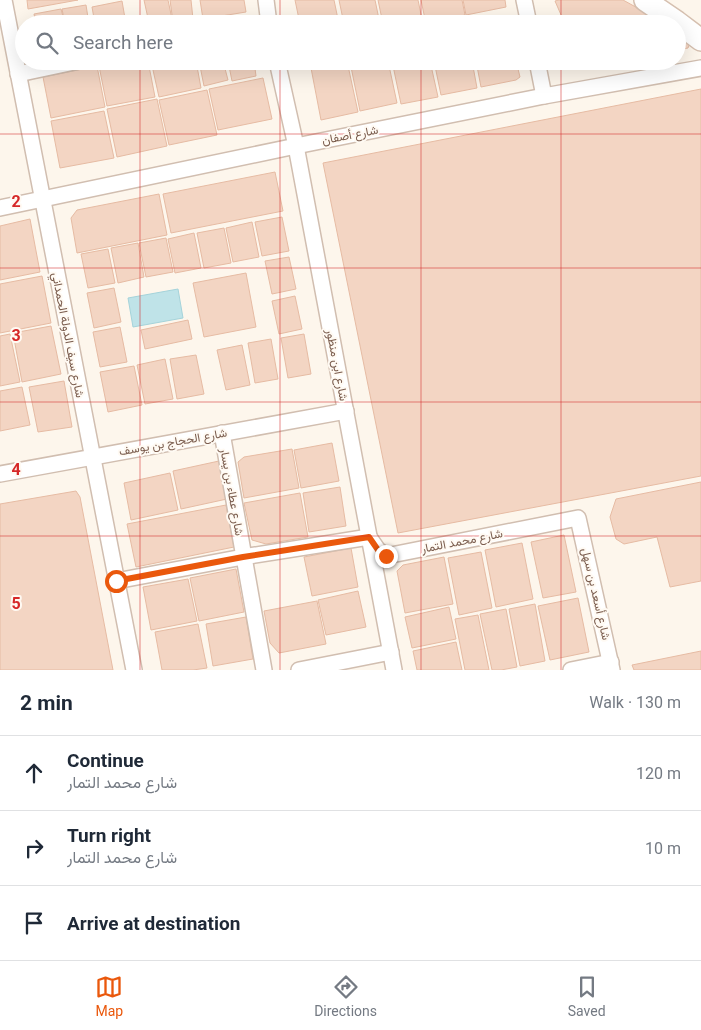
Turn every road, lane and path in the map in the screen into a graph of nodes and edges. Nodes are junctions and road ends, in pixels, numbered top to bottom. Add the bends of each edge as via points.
1 (4, 0) edge
2 (266, 0) edge
3 (524, 0) edge
4 (645, 0) edge
5 (267, 15) edge
6 (527, 15) edge
7 (667, 15) edge
8 (686, 29) edge
9 (701, 40) edge
10 (15, 58) edge
11 (701, 68) edge
12 (17, 70) edge
13 (37, 70) edge
14 (279, 70) edge
15 (539, 70) edge
16 (18, 74) junction
17 (544, 96) junction
18 (296, 146) junction
19 (42, 199) junction
20 (0, 208) edge
21 (346, 411) junction
22 (222, 433) junction
23 (92, 456) junction
24 (0, 474) edge
25 (578, 518) joint
26 (369, 537) junction
27 (243, 557) junction
28 (116, 581) junction
29 (390, 652) junction
30 (612, 666) edge
31 (134, 670) edge
32 (264, 670) edge
33 (299, 670) edge
34 (394, 670) edge
35 (571, 670) edge

1 - 10 street, شارع سيف الدولة الحمداني
2 - 5 street
3 - 6 street
4 - 7 main road
8 - 9 main road
11 - 17 street, شارع أصفان
12 - 16 street, شارع سيف الدولة الحمداني
13 - 16 street
14 - 18 street, شارع ابن منظور
15 - 17 street
16 - 19 street, شارع سيف الدولة الحمداني
17 - 18 street, شارع أصفان
18 - 19 street, شارع أصفان
18 - 21 street, شارع ابن منظور
19 - 20 street, شارع أصفان
19 - 23 street, شارع سيف الدولة الحمداني
21 - 22 street, شارع الحجاج بن يوسف
21 - 26 street, شارع ابن منظور
22 - 23 street, شارع الحجاج بن يوسف
22 - 27 street, شارع عطاء بن يسار
23 - 24 street, شارع الحجاج بن يوسف
23 - 28 street, شارع سيف الدولة الحمداني
25 - 26 street, شارع محمد التمار via 386,556
25 - 30 street, شارع أسعد بن سهل
26 - 27 street
26 - 29 street, شارع ابن منظور
27 - 28 street
27 - 32 street, شارع عطاء بن يسار
28 - 31 street, شارع سيف الدولة الحمداني
29 - 33 street
29 - 34 street, شارع ابن منظور
30 - 35 street

